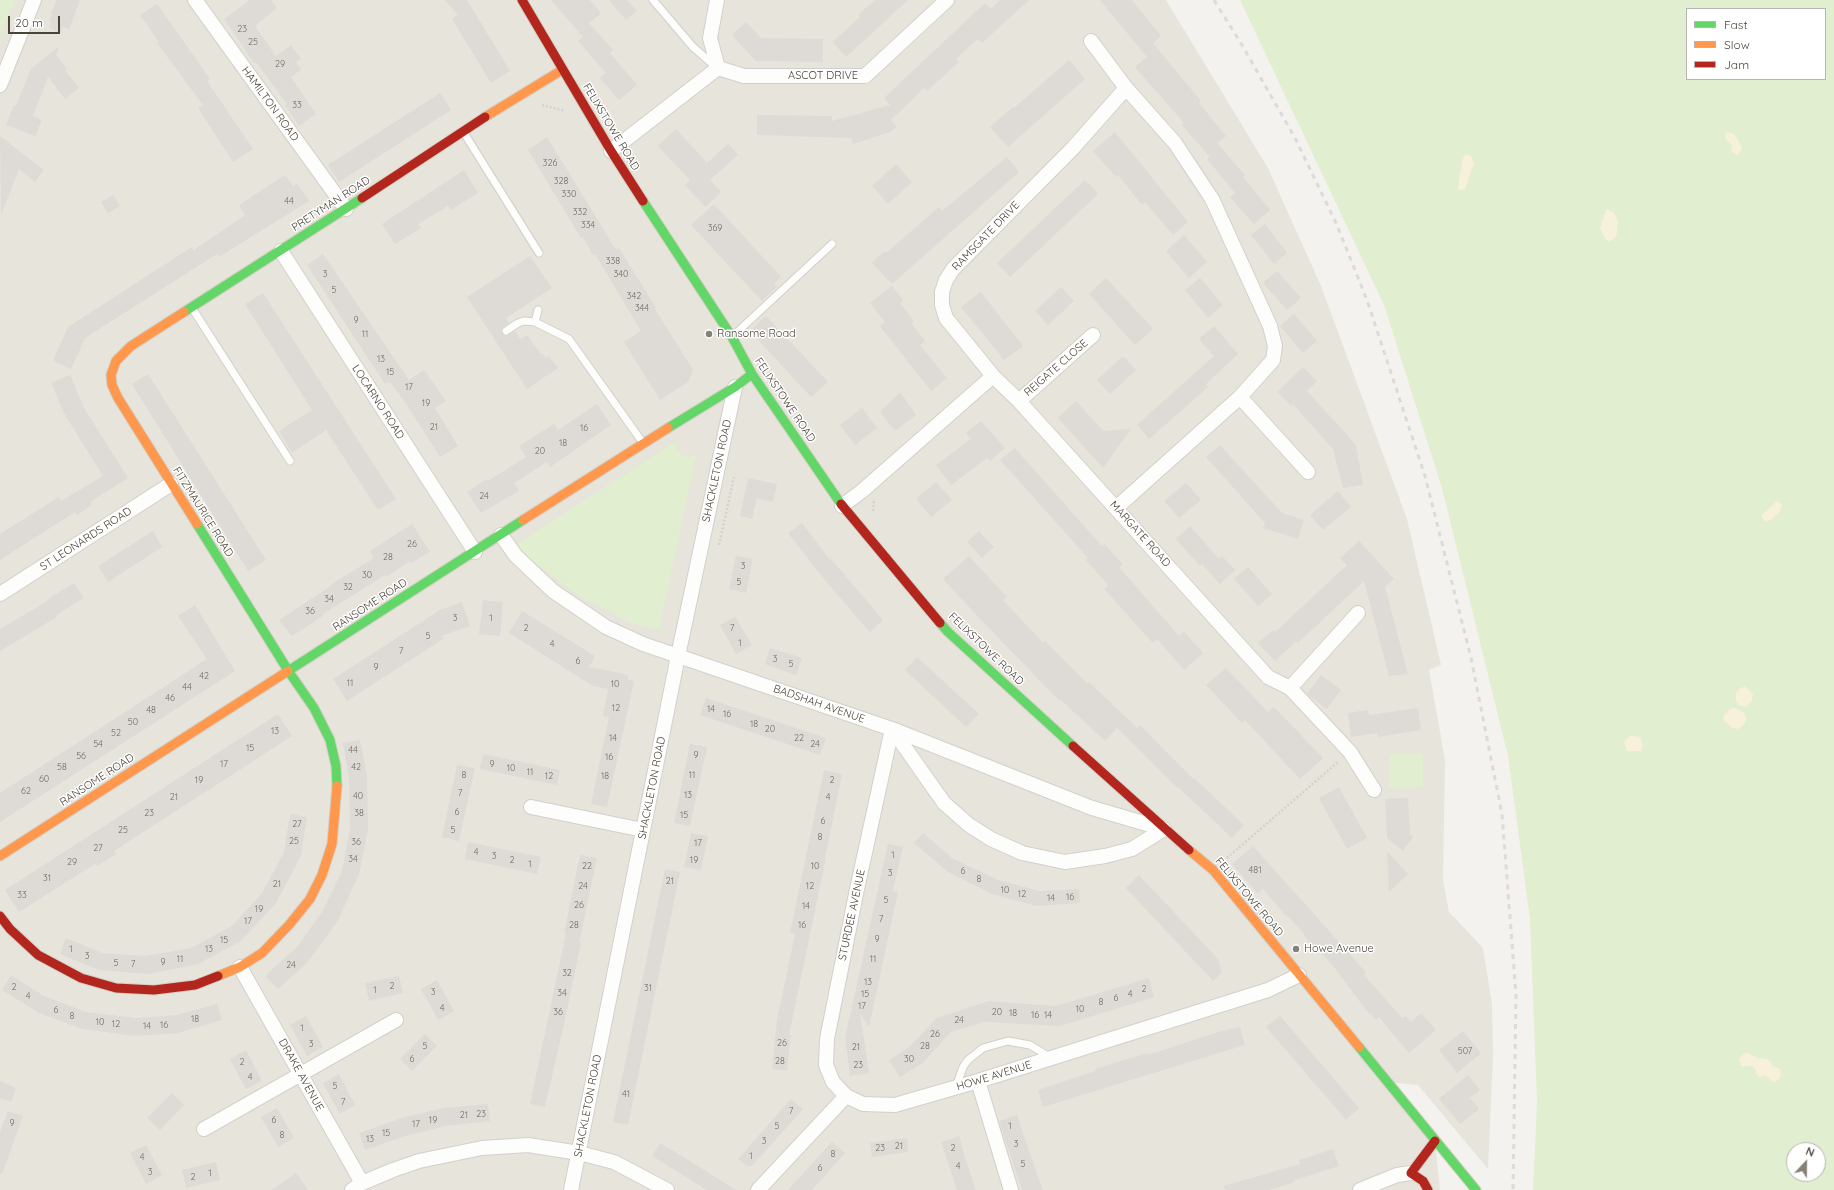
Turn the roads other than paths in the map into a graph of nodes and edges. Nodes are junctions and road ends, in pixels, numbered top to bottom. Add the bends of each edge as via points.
1 (34, 0) edge
2 (194, 0) edge
3 (522, 0) edge
4 (653, 0) edge
5 (717, 0) edge
6 (947, 0) edge
7 (1091, 41) dead end
8 (718, 68) junction
9 (562, 70) junction
10 (0, 85) edge
11 (1126, 88) junction
12 (463, 131) junction
13 (611, 151) junction
14 (346, 209) junction
15 (832, 244) dead end
16 (281, 251) junction
17 (539, 253) dead end
18 (192, 308) junction
19 (538, 310) dead end
20 (534, 322) junction
21 (506, 331) dead end
22 (1093, 335) dead end
23 (732, 337) junction
24 (116, 361) joint
25 (752, 374) junction
26 (993, 376) junction
27 (735, 387) junction
28 (1240, 397) junction
29 (1018, 400) junction
30 (643, 443) junction
31 (290, 461) dead end
32 (1308, 472) dead end
33 (171, 484) junction
34 (842, 506) junction
35 (1116, 508) junction
36 (501, 535) junction
37 (475, 552) junction
38 (0, 594) edge
39 (1358, 613) dead end
40 (678, 656) junction
41 (289, 672) junction
42 (1290, 688) junction
43 (892, 729) junction
44 (1374, 790) dead end
45 (531, 807) dead end
46 (1164, 829) junction
47 (643, 830) junction
48 (0, 856) edge
49 (0, 916) edge
50 (240, 967) junction
51 (1299, 975) junction
52 (396, 1020) dead end
53 (1052, 1058) junction
54 (301, 1074) junction
55 (978, 1081) junction
56 (956, 1087) junction
57 (846, 1096) junction
58 (204, 1129) dead end
59 (1435, 1141) junction
60 (579, 1153) junction
61 (1411, 1173) junction
62 (357, 1187) edge
63 (571, 1190) edge
64 (667, 1190) edge
65 (758, 1190) edge
66 (1011, 1190) edge
67 (1360, 1190) edge
68 (1428, 1190) edge
69 (1476, 1190) edge

1 - 10 street
2 - 14 street, HAMILTON ROAD
3 - 9 street, FELIXSTOWE ROAD
4 - 8 lane via 692,47
5 - 8 street via 710,38
6 - 8 street, ASCOT DRIVE via 865,76 744,76
7 - 11 street
8 - 13 street
9 - 12 street, PRETYMAN ROAD
9 - 13 street, FELIXSTOWE ROAD
11 - 26 street, RAMSGATE DRIVE via 1073,148 953,269 946,280 942,292 942,305 946,318
11 - 28 street via 1175,143 1212,199 1270,326 1275,346 1273,360
12 - 14 street, PRETYMAN ROAD
12 - 17 lane
13 - 23 street, FELIXSTOWE ROAD
14 - 16 street, PRETYMAN ROAD
15 - 23 lane
16 - 18 street, PRETYMAN ROAD
16 - 37 street, LOCARNO ROAD
18 - 24 street, PRETYMAN ROAD via 131,346
18 - 31 lane
19 - 20 lane
20 - 21 lane via 524,321
20 - 30 lane via 574,344
22 - 29 street, REIGATE CLOSE
23 - 25 street, FELIXSTOWE ROAD
24 - 33 street, FITZMAURICE ROAD via 112,385
25 - 27 street, RANSOME ROAD
25 - 34 street, FELIXSTOWE ROAD
26 - 29 street, MARGATE ROAD
26 - 34 street
27 - 30 street, RANSOME ROAD
27 - 40 street, SHACKLETON ROAD
28 - 32 street
28 - 35 street
29 - 35 street, MARGATE ROAD
30 - 36 street, RANSOME ROAD
33 - 38 street, ST LEONARDS ROAD
33 - 41 street, FITZMAURICE ROAD
34 - 46 street, FELIXSTOWE ROAD via 948,632
35 - 42 street, MARGATE ROAD via 1268,676
36 - 37 street, RANSOME ROAD
36 - 40 street, BADSHAH AVENUE via 516,556 552,591 606,627
37 - 41 street, RANSOME ROAD
39 - 42 street
40 - 43 street, BADSHAH AVENUE
40 - 47 street, SHACKLETON ROAD
41 - 48 street, RANSOME ROAD
41 - 50 street, FITZMAURICE ROAD via 314,708 330,740 336,766 337,797 332,844 322,875 310,899 262,953
42 - 44 street, MARGATE ROAD via 1350,752
43 - 46 street, BADSHAH AVENUE via 1092,808
43 - 46 street via 944,802 969,825 991,840 1022,853 1065,862 1105,856 1132,849
43 - 57 street, STURDEE AVENUE via 827,1039 826,1064 833,1082
45 - 47 street
46 - 51 street, FELIXSTOWE ROAD via 1213,870
47 - 60 street, SHACKLETON ROAD
49 - 50 street, FITZMAURICE ROAD via 38,955 81,978 116,988 154,990 195,985
50 - 54 street, DRAKE AVENUE
51 - 53 street, HOWE AVENUE via 1268,990
51 - 59 street, FELIXSTOWE ROAD
52 - 54 street
53 - 55 street, HOWE AVENUE
53 - 56 lane via 1030,1045 1008,1041 983,1048 963,1067
54 - 58 street
54 - 62 street, DRAKE AVENUE
55 - 56 street, HOWE AVENUE
55 - 66 street
56 - 57 street, HOWE AVENUE via 895,1105 863,1104
57 - 65 street
59 - 61 street
59 - 69 street, FELIXSTOWE ROAD
60 - 62 street via 528,1145 482,1148 419,1161
60 - 63 street, SHACKLETON ROAD
60 - 64 street via 614,1162
61 - 67 street via 1397,1175
61 - 68 street via 1423,1181

